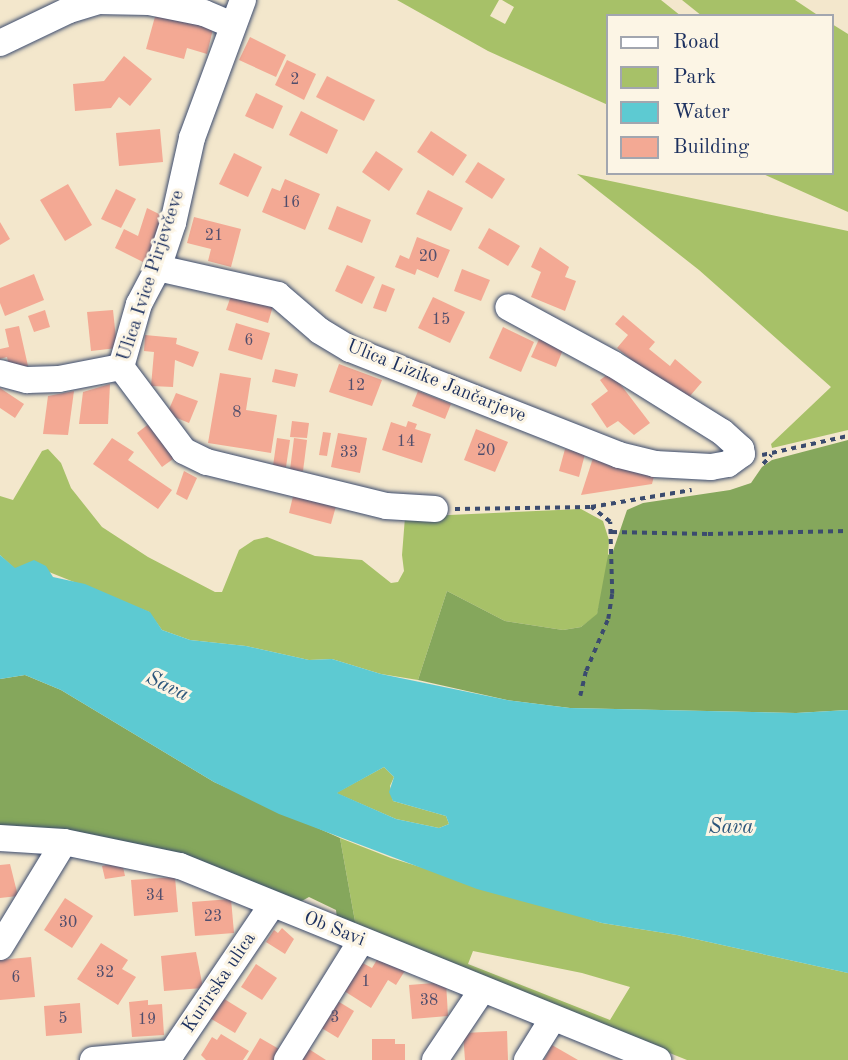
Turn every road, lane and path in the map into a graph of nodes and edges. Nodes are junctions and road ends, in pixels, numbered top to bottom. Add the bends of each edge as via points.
1 (243, 0) edge
2 (69, 5) edge
3 (232, 25) junction
4 (0, 43) edge
5 (158, 268) junction
6 (508, 307) dead end
7 (121, 367) junction
8 (0, 373) edge
9 (848, 436) edge
10 (771, 455) junction
11 (750, 462) junction
12 (702, 489) dead end
13 (591, 507) junction
14 (435, 509) joint
15 (848, 531) edge
16 (612, 532) junction
17 (580, 696) dead end
18 (0, 838) edge
19 (64, 842) junction
20 (272, 905) junction
21 (10, 914) edge
22 (361, 941) junction
23 (0, 947) edge
24 (482, 990) junction
25 (553, 1018) junction
26 (170, 1057) edge
27 (93, 1060) edge
28 (286, 1060) edge
29 (436, 1060) edge
30 (527, 1060) edge
31 (656, 1060) edge

1 - 3 street, Ulica Ivice Pirjevčeve
2 - 3 street via 149,2 204,13
2 - 4 street
3 - 5 street, Ulica Ivice Pirjevčeve via 192,138
5 - 7 street, Ulica Ivice Pirjevčeve via 139,304
5 - 11 street, Ulica Lizike Jančarjeve via 278,295 320,331 350,349 619,455 684,467
6 - 11 street via 613,364 722,432
7 - 8 street via 59,379 27,380
7 - 14 street, Ulica Ivice Pirjevčeve via 184,451 207,462 386,506
9 - 10 path
10 - 11 path
10 - 11 path
12 - 13 path
13 - 14 path
13 - 16 path via 610,523
15 - 16 path
16 - 17 path via 608,619
18 - 19 street, Ob Savi
19 - 20 street, Ob Savi via 180,866
19 - 21 street
20 - 22 street, Ob Savi
20 - 26 street, Kurirska ulica
21 - 23 street
22 - 24 street, Ob Savi
22 - 28 street
24 - 25 street, Ob Savi
24 - 29 street
25 - 30 street
25 - 31 street, Ob Savi
26 - 27 street

